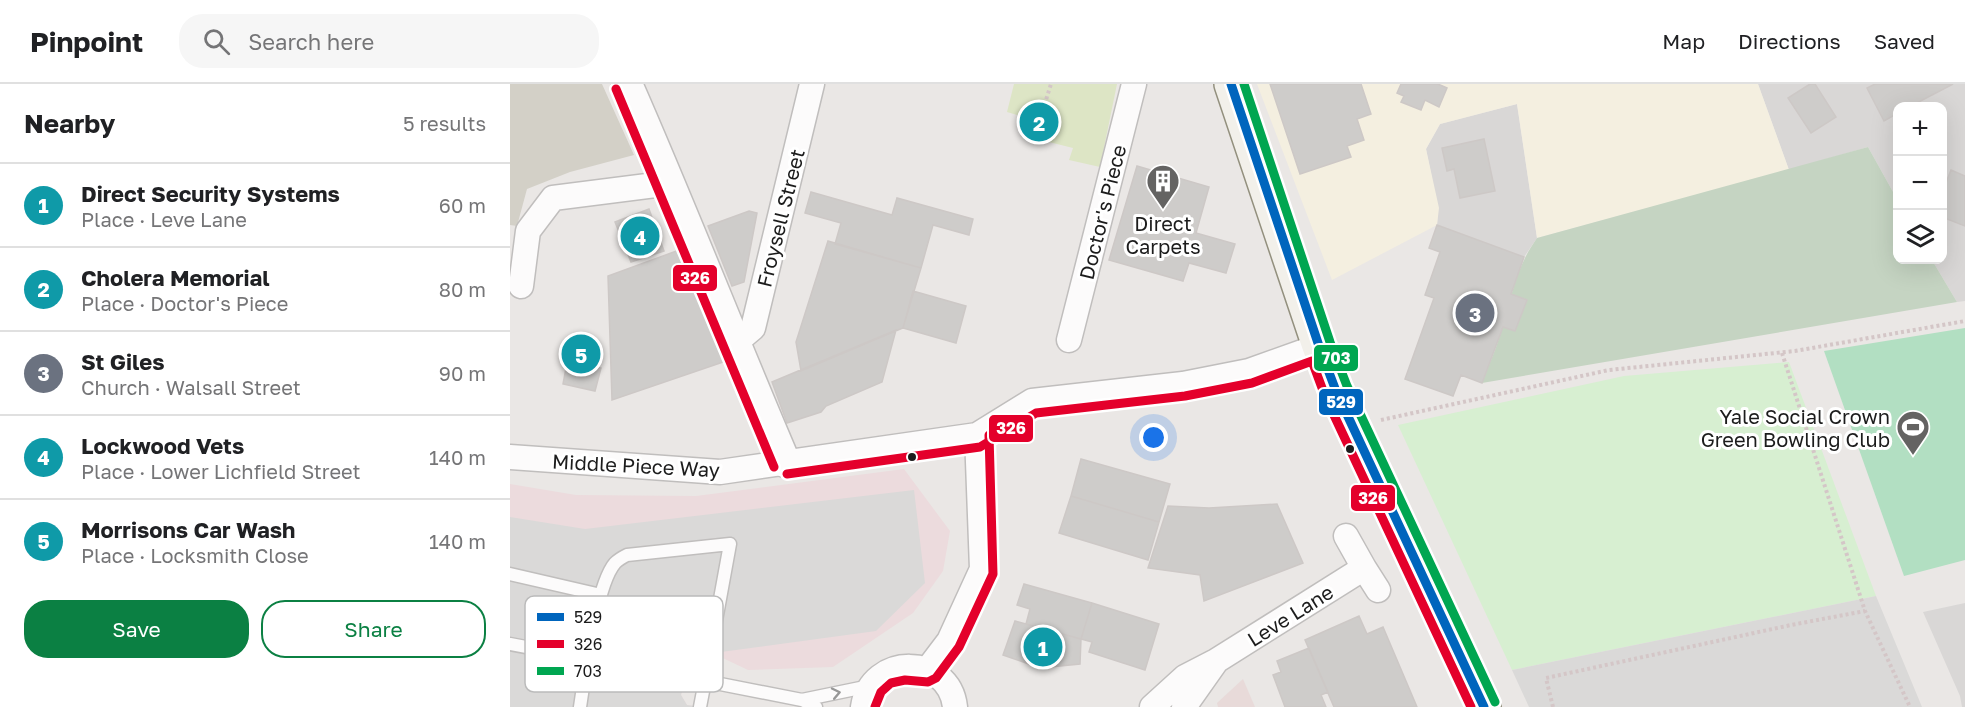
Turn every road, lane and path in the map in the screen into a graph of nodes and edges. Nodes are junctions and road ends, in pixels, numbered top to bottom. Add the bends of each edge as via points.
1 (627, 84) edge
2 (812, 84) edge
3 (1051, 84) edge
4 (1134, 84) edge
5 (1231, 84) edge
6 (1039, 122) dead end
7 (671, 183) junction
8 (521, 286) dead end
9 (1965, 321) edge
10 (1070, 340) dead end
11 (735, 344) junction
12 (1319, 346) junction
13 (1782, 353) junction
14 (1353, 427) junction
15 (977, 435) junction
16 (510, 457) edge
17 (785, 462) junction
18 (1346, 536) dead end
19 (1364, 568) junction
20 (510, 574) edge
21 (1378, 590) dead end
22 (602, 595) joint
23 (721, 596) edge
24 (1865, 611) junction
25 (510, 644) edge
26 (525, 647) edge
27 (1216, 662) junction
28 (927, 670) junction
29 (723, 685) edge
30 (583, 692) edge
31 (703, 692) edge
32 (867, 696) edge
33 (802, 700) junction
34 (580, 707) edge
35 (700, 707) edge
36 (816, 707) edge
37 (955, 707) edge
38 (1152, 707) edge
39 (1184, 707) edge
40 (1484, 707) edge
41 (1553, 707) edge
42 (1910, 707) edge

1 - 7 street
2 - 11 street, Froysell Street via 753,328
3 - 6 path
4 - 10 street, Doctor's Piece
5 - 12 main road
7 - 8 street via 553,198 528,231
7 - 11 street
9 - 13 path
11 - 17 street
12 - 14 main road
12 - 15 street, Middle Piece Way via 1249,372 1032,402
13 - 14 path via 1609,370
13 - 24 path
14 - 40 main road
15 - 17 street, Middle Piece Way
15 - 28 street via 982,569 949,641
16 - 17 street, Middle Piece Way via 720,472
18 - 19 street
19 - 21 street
19 - 27 street, Leve Lane
20 - 22 lane
22 - 23 lane via 616,562 627,555 730,544
24 - 41 path via 1546,678
24 - 42 path
25 - 26 lane
27 - 38 street, Leve Lane via 1185,677
27 - 39 street, Leve Lane
28 - 32 street via 912,666 896,668 883,674
28 - 37 street via 950,690
29 - 33 lane
30 - 34 lane
31 - 35 lane
33 -> 32 lane
33 - 36 lane

